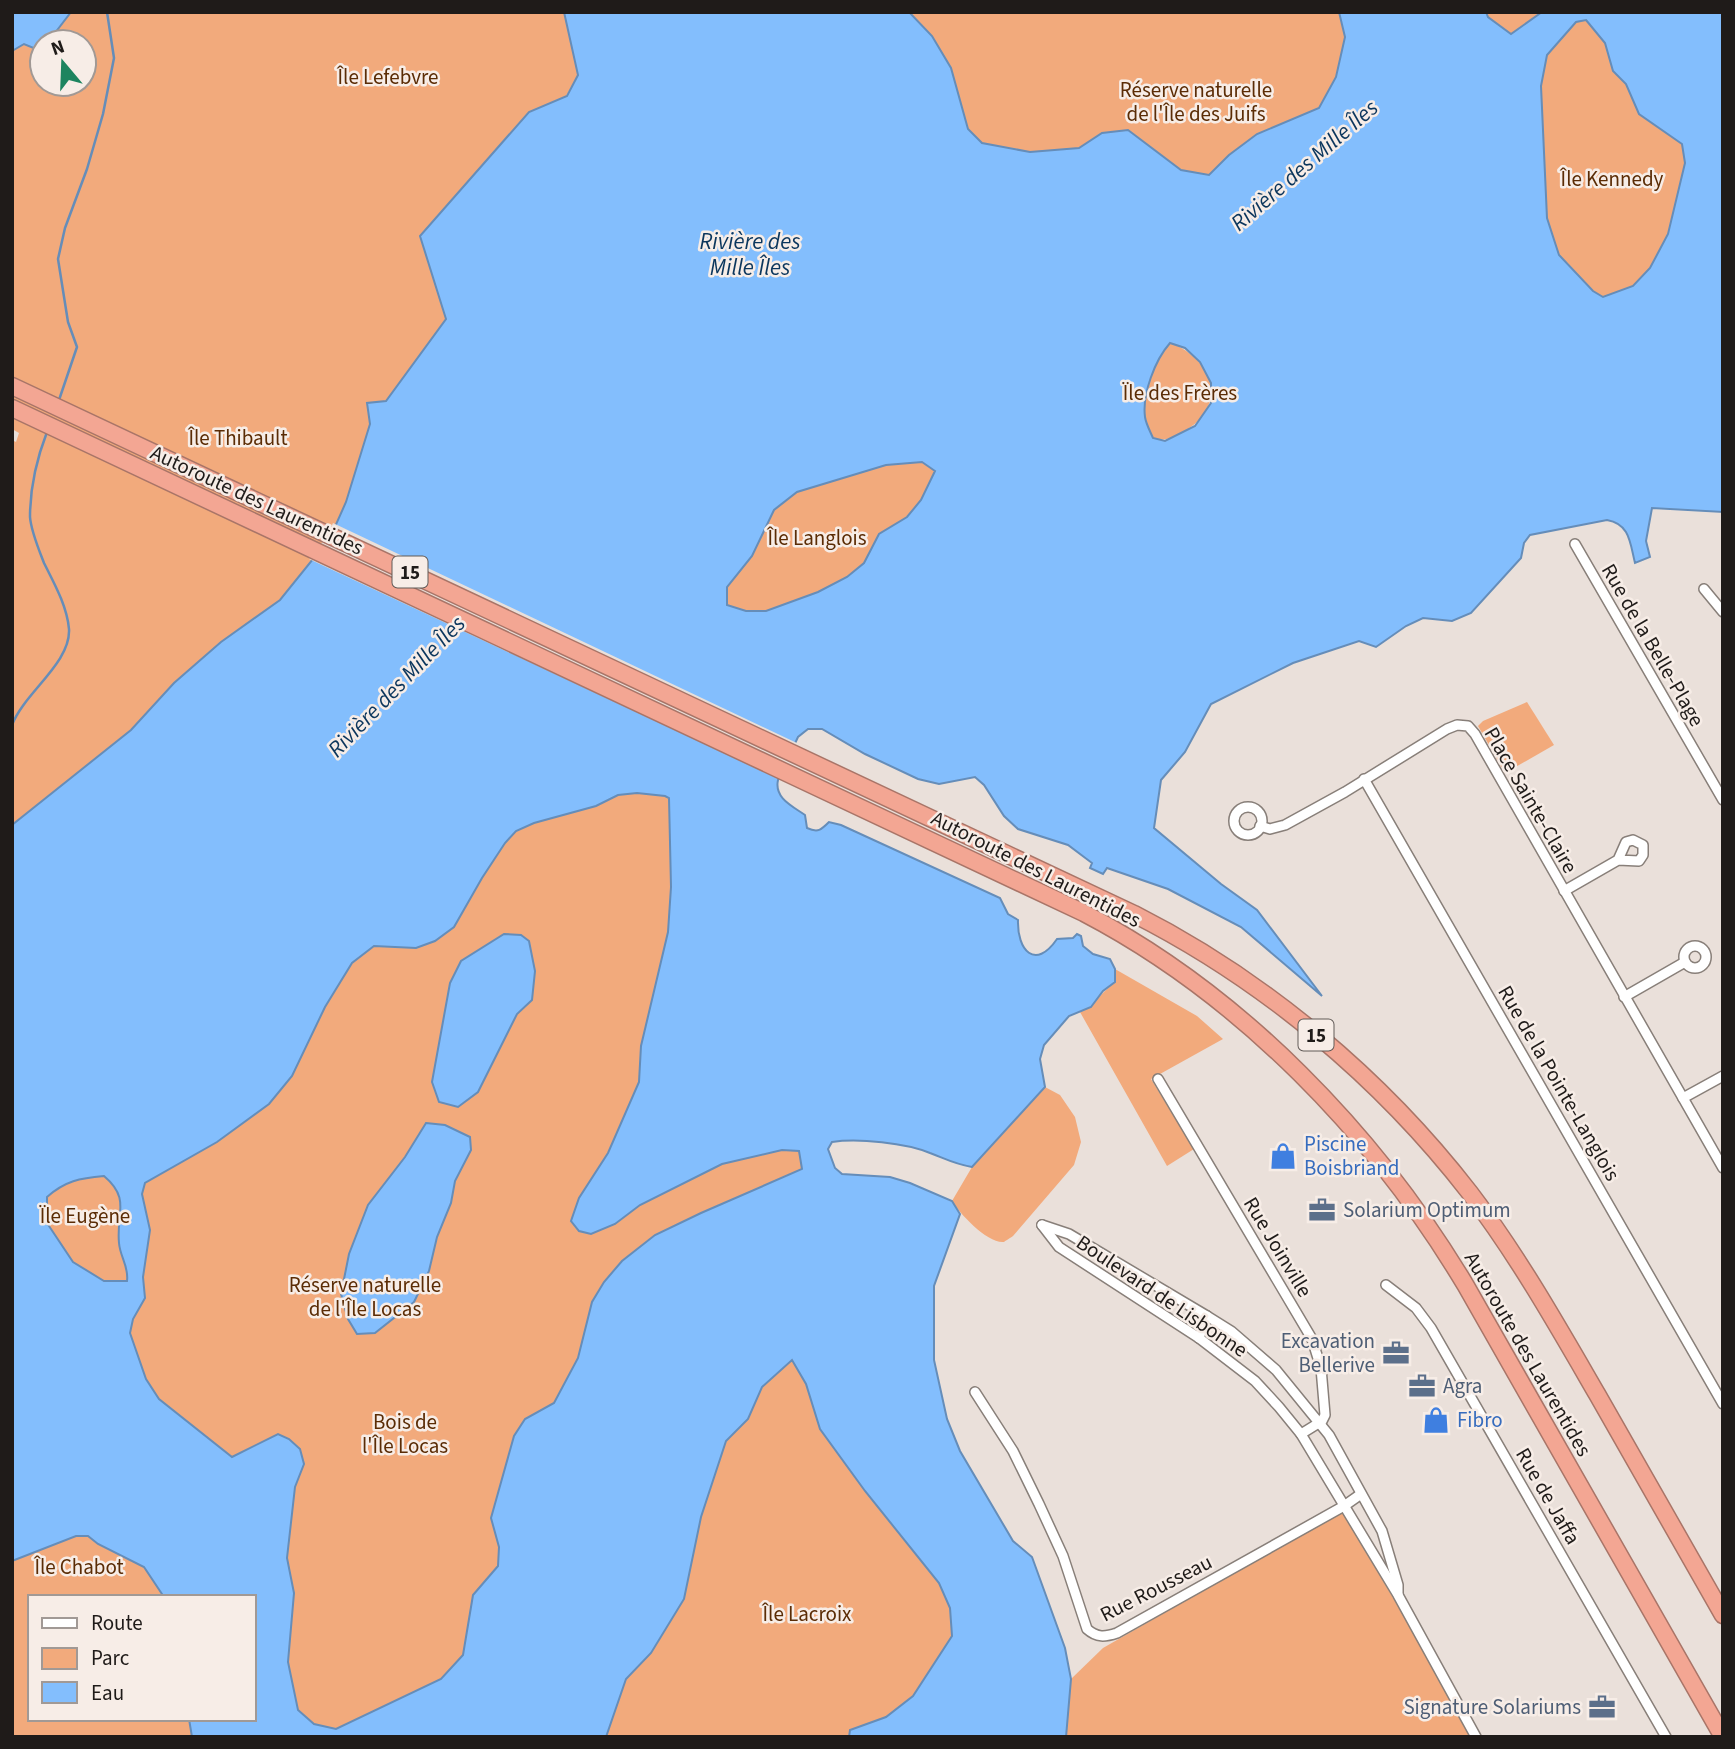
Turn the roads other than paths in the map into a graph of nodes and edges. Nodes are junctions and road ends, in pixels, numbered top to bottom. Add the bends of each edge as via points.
1 (12, 386) edge
2 (12, 408) edge
3 (1574, 544) dead end
4 (1704, 589) dead end
5 (1723, 612) edge
6 (1364, 779) junction
7 (1723, 800) edge
8 (1260, 826) dead end
9 (1618, 860) dead end
10 (1564, 891) junction
11 (1685, 962) dead end
12 (1624, 996) junction
13 (1723, 1076) edge
14 (1158, 1079) dead end
15 (1683, 1098) junction
16 (1723, 1168) edge
17 (1386, 1285) dead end
18 (1207, 1316) junction
19 (1199, 1338) junction
20 (975, 1392) dead end
21 (1723, 1404) edge
22 (1319, 1423) junction
23 (1301, 1434) junction
24 (1361, 1494) junction
25 (1344, 1506) junction
26 (1398, 1595) junction
27 (1723, 1615) edge
28 (1476, 1737) edge
29 (1666, 1737) edge
30 (1723, 1737) edge

1 - 27 highway, Autoroute des Laurentides / 15 via 1166,930 1251,985 1353,1067 1469,1192 1560,1329
2 - 30 highway, Autoroute des Laurentides / 15 via 982,863 1112,928 1232,1013 1329,1104 1398,1185 1456,1269
3 - 7 street, Rue de la Belle-Plage
4 - 5 street
6 - 8 street via 1285,825
6 - 10 street, Place Sainte-Claire via 1452,726 1468,726
6 - 21 street, Rue de la Pointe-Langlois
9 - 10 street, Place Sainte-Claire
10 - 12 street, Place Sainte-Claire
11 - 12 street
12 - 15 street, Place Sainte-Claire
13 - 15 street
14 - 22 street, Rue Joinville via 1312,1339 1321,1368 1325,1415
15 - 16 street, Place Sainte-Claire
17 - 29 street, Rue de Jaffa via 1409,1302 1431,1328
18 - 19 street
18 - 19 street, Boulevard de Lisbonne via 1069,1234 1042,1225 1059,1247
18 - 22 street, Boulevard de Lisbonne via 1276,1370
19 - 23 street, Boulevard de Lisbonne via 1255,1381
20 - 25 street, Rue Rousseau via 1034,1493 1063,1556 1087,1629 1094,1636 1117,1633
22 - 23 street
22 - 24 street, Boulevard de Lisbonne
23 - 25 street, Boulevard de Lisbonne
24 - 25 street, Rue Rousseau
24 - 26 street, Boulevard de Lisbonne via 1382,1531
25 - 26 street, Boulevard de Lisbonne
26 - 28 street, Boulevard de Lisbonne

